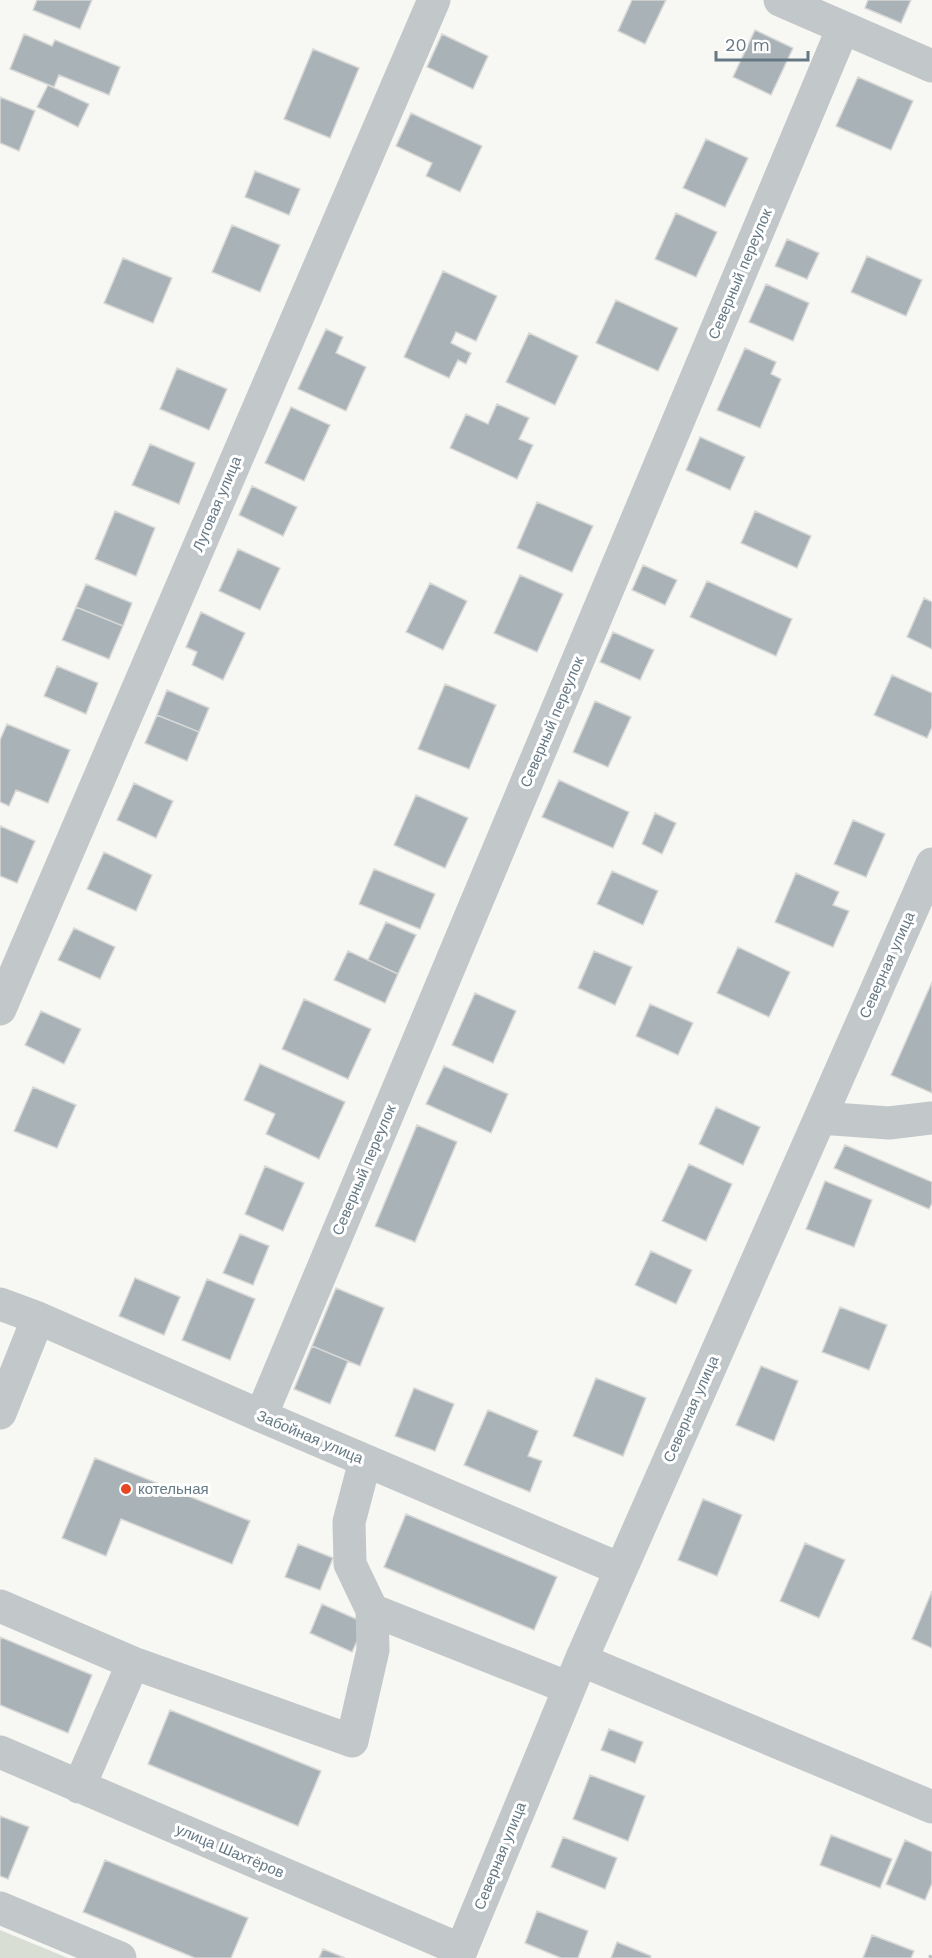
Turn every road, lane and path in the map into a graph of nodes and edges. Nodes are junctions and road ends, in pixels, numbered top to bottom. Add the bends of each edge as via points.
1 (434, 0) edge
2 (780, 0) edge
3 (843, 28) junction
4 (932, 66) edge
5 (932, 864) edge
6 (0, 1009) edge
7 (820, 1118) junction
8 (932, 1118) edge
9 (0, 1304) edge
10 (38, 1318) junction
11 (0, 1413) edge
12 (261, 1416) junction
13 (366, 1461) junction
14 (620, 1569) junction
15 (0, 1606) edge
16 (372, 1610) junction
17 (133, 1663) junction
18 (575, 1674) junction
19 (0, 1752) edge
20 (80, 1786) junction
21 (932, 1807) edge
22 (0, 1908) edge
23 (932, 1953) edge
24 (459, 1954) edge
25 (120, 1958) edge
26 (930, 1958) edge

1 - 6 street, Луговая улица
2 - 3 street
3 - 4 street
3 - 12 street, Северный переулок
5 - 7 street, Северная улица
7 - 8 street via 889,1123
7 - 14 street, Северная улица
9 - 10 street, Забойная улица
10 - 11 street
10 - 12 street, Забойная улица
12 - 13 street, Забойная улица
13 - 14 street, Забойная улица
13 - 16 street via 349,1522 350,1564
14 - 18 street, Северная улица
15 - 17 street
16 - 17 street via 373,1650 352,1741
16 - 18 street
17 - 20 street
18 - 21 street
18 - 24 street, Северная улица
19 - 20 street, улица Шахтёров
20 - 24 street, улица Шахтёров
22 - 25 street
23 - 26 path

